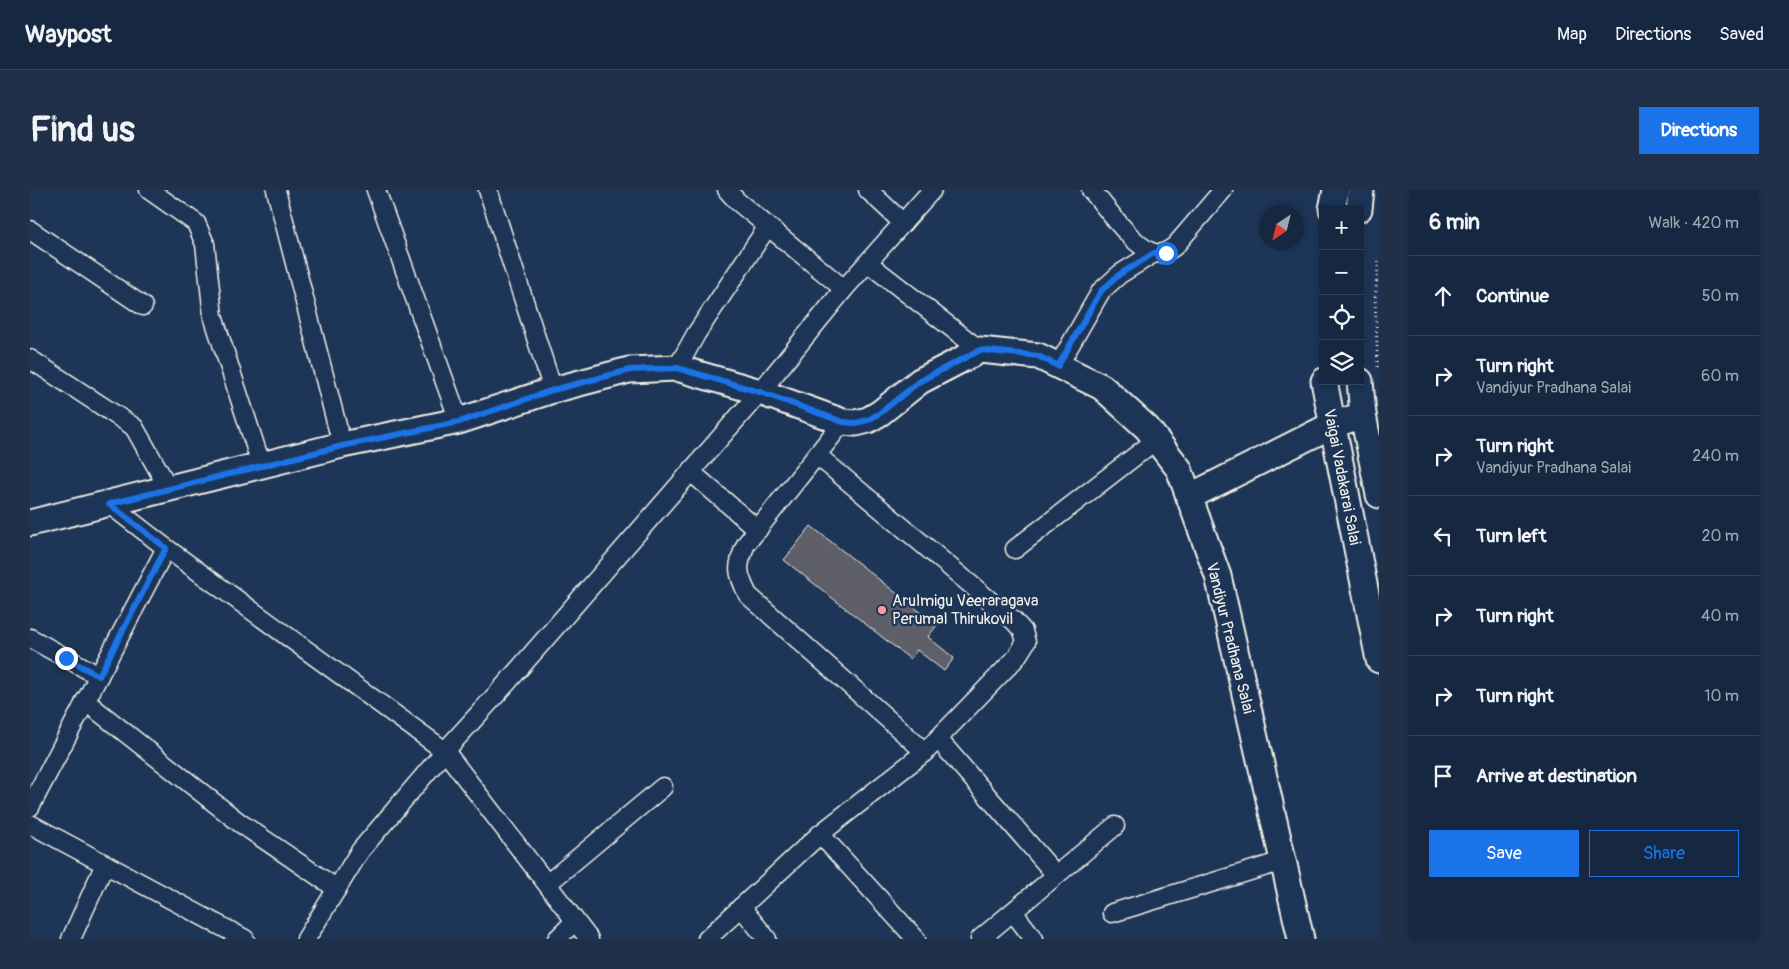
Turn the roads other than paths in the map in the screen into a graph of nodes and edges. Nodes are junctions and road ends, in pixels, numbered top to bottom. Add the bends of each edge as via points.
1 (148, 190) edge
2 (276, 190) edge
3 (376, 190) edge
4 (488, 190) edge
5 (868, 190) edge
6 (932, 190) edge
7 (1091, 190) edge
8 (1223, 190) edge
9 (1336, 190) edge
10 (1361, 190) edge
11 (737, 194) edge
12 (1333, 205) edge
13 (1359, 205) edge
14 (903, 222) junction
15 (768, 226) junction
16 (30, 230) edge
17 (1154, 253) junction
18 (868, 263) junction
19 (844, 289) junction
20 (143, 306) dead end
21 (980, 350) junction
22 (30, 359) edge
23 (1058, 366) junction
24 (677, 368) junction
25 (1325, 385) edge
26 (1360, 385) edge
27 (553, 390) junction
28 (760, 392) junction
29 (1363, 414) junction
30 (459, 422) junction
31 (843, 422) junction
32 (1332, 425) junction
33 (1156, 440) junction
34 (342, 446) junction
35 (818, 456) junction
36 (262, 467) junction
37 (691, 472) junction
38 (169, 489) junction
39 (1379, 495) edge
40 (1189, 497) junction
41 (109, 504) junction
42 (30, 523) edge
43 (758, 530) junction
44 (166, 548) junction
45 (1015, 550) dead end
46 (30, 638) edge
47 (1379, 660) edge
48 (99, 676) junction
49 (85, 701) junction
50 (938, 739) junction
51 (445, 751) junction
52 (925, 752) junction
53 (663, 787) dead end
54 (30, 806) edge
55 (30, 824) edge
56 (1115, 826) dead end
57 (820, 834) junction
58 (1283, 861) junction
59 (105, 864) junction
60 (1056, 875) junction
61 (547, 884) junction
62 (337, 889) junction
63 (741, 908) junction
64 (1013, 912) junction
65 (1112, 913) dead end
66 (575, 920) junction
67 (1296, 937) edge
68 (71, 939) edge
69 (245, 939) edge
70 (306, 939) edge
71 (557, 939) edge
72 (589, 939) edge
73 (707, 939) edge
74 (767, 939) edge
75 (916, 939) edge
76 (980, 939) edge
77 (1034, 939) edge

1 - 36 street via 196,223 205,244 213,316
2 - 34 street
3 - 30 street
4 - 27 street
5 - 14 street
6 - 14 street
7 - 17 street via 1141,246
8 - 17 street via 1175,246 1166,253
9 - 12 street
10 - 13 street
11 - 15 street
14 - 18 street
15 - 19 street
15 - 24 street
16 - 20 street
17 - 23 street via 1120,274 1101,291
18 - 19 street
18 - 21 street
19 - 28 street
21 - 23 street, Vandiyur Pradhana Salai via 1038,356
21 - 31 street via 920,381 868,420
22 - 38 street via 134,426
23 - 33 street, Vandiyur Pradhana Salai via 1102,387
24 - 27 street via 630,370
24 - 28 street
25 - 32 street, Vaigai Vadakarai Salai
26 - 29 street, Vaigai Vadakarai Salai
27 - 30 street
28 - 31 street
28 - 37 street
29 - 32 street
29 - 39 street, Vaigai Vadakarai Salai
30 - 34 street
31 - 35 street
32 - 40 street
32 - 47 street, Vaigai Vadakarai Salai
33 - 40 street, Vandiyur Pradhana Salai via 1179,469
33 - 45 street
34 - 36 street
35 - 43 street
35 - 50 street via 1023,631 1026,642 1016,658
36 - 38 street
37 - 43 street
37 - 51 street
38 - 41 street
40 - 58 street, Vandiyur Pradhana Salai via 1218,576
41 - 42 street
41 - 44 street
43 - 52 street via 746,544 738,562 748,595
44 - 48 street
44 - 51 street
46 - 48 street
48 - 49 street
49 - 54 street
49 - 62 street via 240,823
50 - 52 street
50 - 60 street
51 - 61 street
51 - 62 street via 360,851
52 - 57 street
53 - 61 street
55 - 59 street
56 - 60 street
57 - 63 street
57 - 75 street
58 - 65 street
58 - 67 street, Vandiyur Pradhana Salai
59 - 68 street
59 - 69 street
60 - 64 street
61 - 66 street
62 - 70 street
63 - 73 street
63 - 74 street
64 - 76 street
64 - 77 street
66 - 71 street
66 - 72 street

